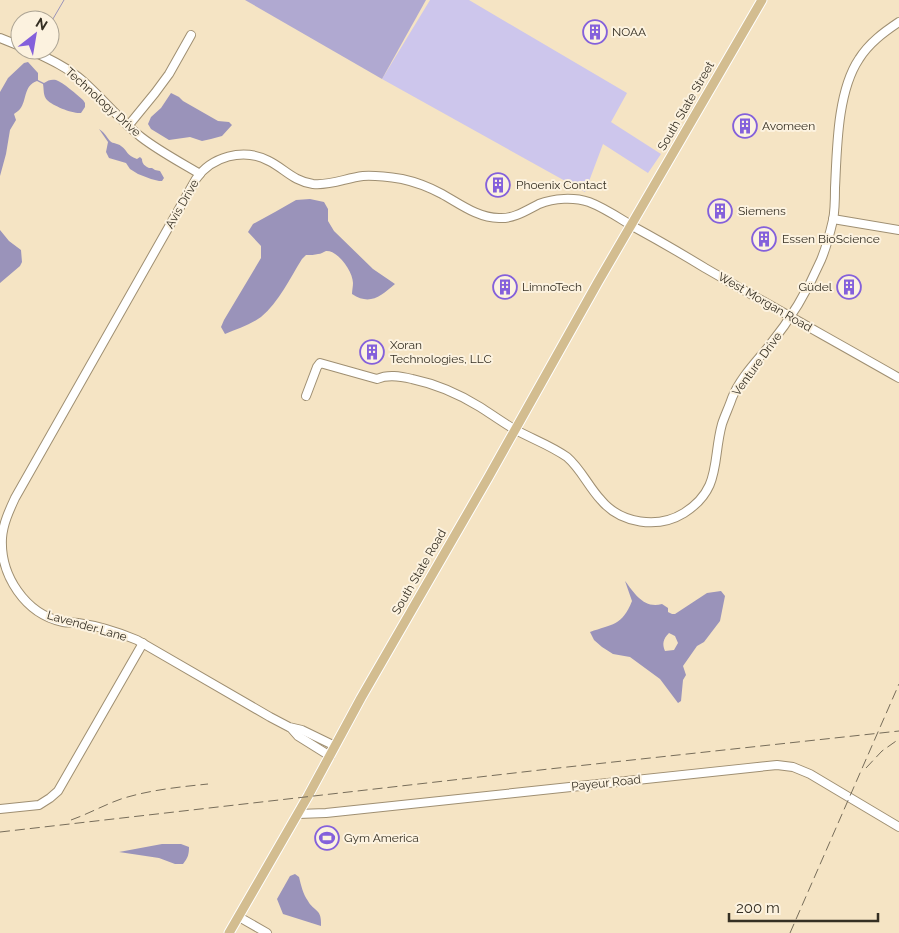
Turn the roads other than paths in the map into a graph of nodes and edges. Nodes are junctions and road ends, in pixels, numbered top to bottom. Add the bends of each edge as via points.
1 (762, 0) edge
2 (899, 22) edge
3 (191, 35) dead end
4 (52, 60) edge
5 (128, 126) junction
6 (200, 174) junction
7 (833, 219) junction
8 (631, 225) junction
9 (899, 230) edge
10 (791, 317) junction
11 (899, 378) edge
12 (306, 396) dead end
13 (515, 429) junction
14 (24, 482) joint
15 (2, 558) edge
16 (3, 570) edge
17 (143, 643) junction
18 (289, 727) junction
19 (335, 746) junction
20 (330, 756) junction
21 (0, 808) edge
22 (298, 814) junction
23 (899, 827) edge
24 (239, 917) junction
25 (230, 933) edge
26 (267, 933) edge

1 - 8 main road, South State Street
2 - 7 street, Venture Drive via 872,43 850,76 841,116
3 - 5 street via 156,93
4 - 5 street, Technology Drive via 98,95
5 - 6 street, Technology Drive
6 - 8 street, Avis Drive via 222,159 247,155 268,160 296,179 311,184 362,176 419,183 483,216 508,217 541,203 563,199 603,208
6 - 14 street, Avis Drive
7 - 9 street
7 - 10 street, Venture Drive via 821,258
8 - 10 street, West Morgan Road
8 - 13 main road, South State Road
10 - 11 street, West Morgan Road
10 - 13 street, Venture Drive via 733,395 722,424 709,488 696,505 682,514 663,521 647,522 629,519 613,511 601,502 570,460 556,449
12 - 13 street, Venture Drive via 320,363 377,380 392,375 439,386
13 - 19 main road, South State Road
14 - 15 street, Lavender Lane via 5,521
15 - 16 street, Lavender Lane
16 - 17 street, Lavender Lane via 28,603 44,614 63,622 88,624 121,633
17 - 18 street, Lavender Lane
17 - 21 street via 58,791 39,805
18 - 19 street, Lavender Lane
18 - 20 street, Lavender Lane
19 - 20 main road, South State Road
20 - 22 main road, South State Road
22 - 23 street, Payeur Road via 777,765 810,774
22 - 24 main road, South State Road
24 - 25 main road, South State Road
24 - 26 street

